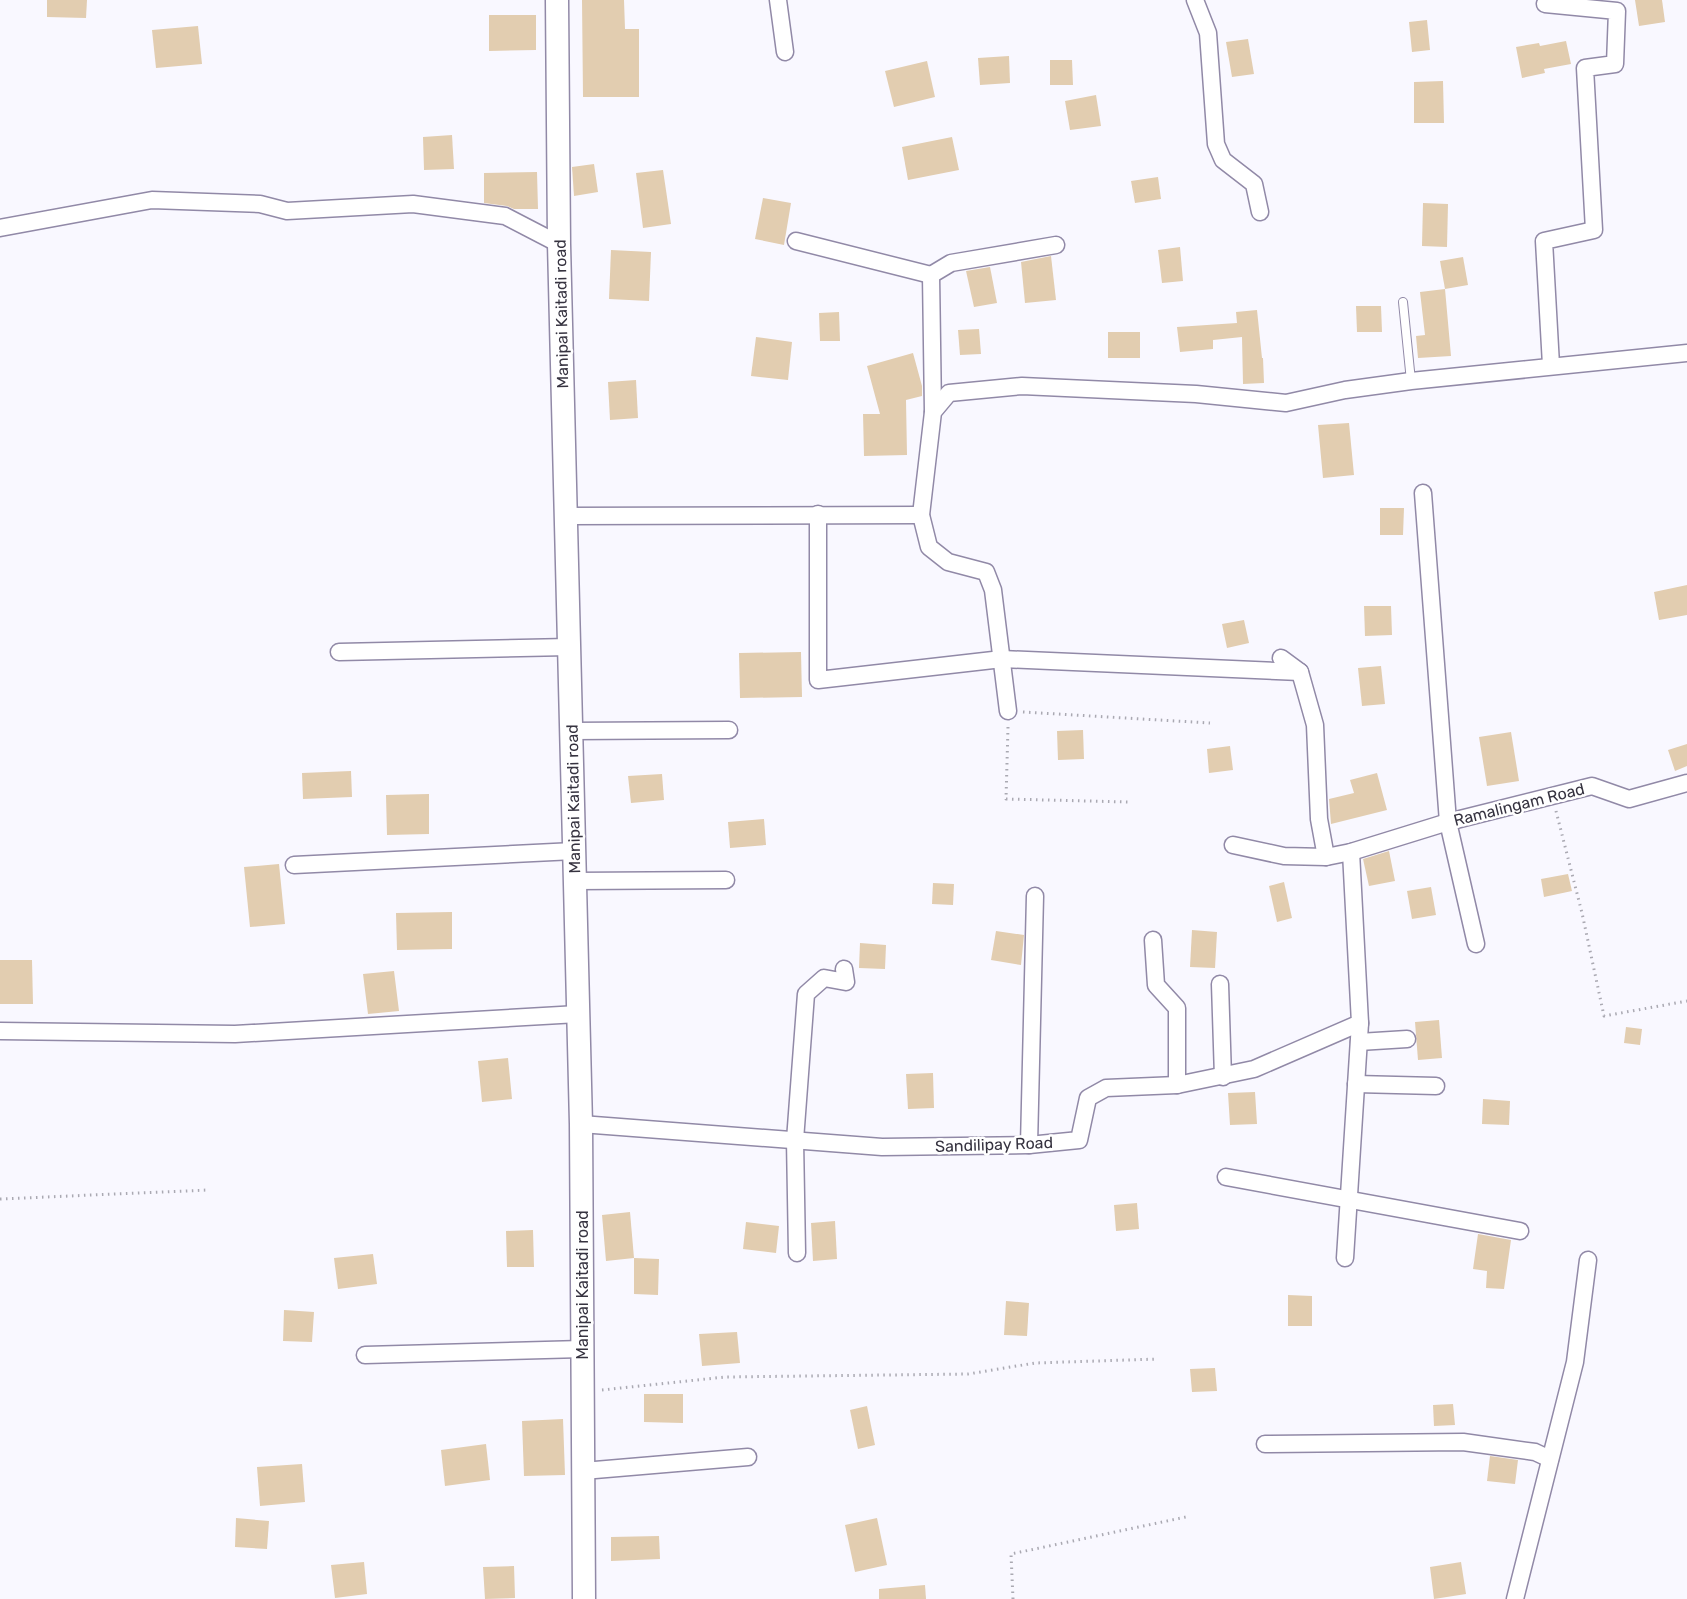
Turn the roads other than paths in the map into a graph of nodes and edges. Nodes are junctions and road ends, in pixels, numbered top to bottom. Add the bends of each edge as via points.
1 (557, 0) edge
2 (778, 0) edge
3 (1195, 0) edge
4 (1545, 4) dead end
5 (785, 52) dead end
6 (1260, 212) dead end
7 (0, 228) edge
8 (796, 241) dead end
9 (559, 244) junction
10 (1056, 245) dead end
11 (931, 275) junction
12 (1403, 302) dead end
13 (1687, 353) edge
14 (1551, 365) junction
15 (1411, 381) junction
16 (933, 412) junction
17 (1423, 493) dead end
18 (818, 514) junction
19 (921, 515) junction
20 (566, 516) junction
21 (569, 647) junction
22 (339, 652) dead end
23 (1281, 658) dead end
24 (1002, 659) junction
25 (1300, 672) junction
26 (1008, 711) road end
27 (729, 730) dead end
28 (571, 731) junction
29 (1687, 783) edge
30 (1448, 822) junction
31 (1233, 845) dead end
32 (574, 850) junction
33 (1351, 852) junction
34 (1326, 857) junction
35 (294, 865) dead end
36 (726, 880) dead end
37 (574, 881) junction
38 (1035, 896) dead end
39 (1154, 940) dead end
40 (1476, 944) dead end
41 (844, 969) dead end
42 (1220, 984) dead end
43 (578, 1014) junction
44 (1360, 1023) junction
45 (0, 1030) edge
46 (1407, 1039) dead end
47 (1359, 1042) junction
48 (1223, 1077) junction
49 (1356, 1084) junction
50 (1177, 1085) junction
51 (1436, 1086) dead end
52 (580, 1124) junction
53 (795, 1140) junction
54 (1029, 1145) junction
55 (1226, 1176) dead end
56 (1350, 1199) junction
57 (1520, 1231) dead end
58 (797, 1253) dead end
59 (1345, 1258) dead end
60 (1588, 1260) dead end
61 (582, 1349) junction
62 (365, 1355) dead end
63 (1265, 1444) dead end
64 (748, 1457) dead end
65 (1550, 1459) junction
66 (583, 1472) junction
67 (584, 1599) edge
68 (1515, 1599) edge

1 - 9 main road, Manipai Kaitadi road
2 - 5 street
3 - 6 street via 1208,33 1216,144 1223,160 1254,184
4 - 14 street via 1617,11 1615,64 1585,68 1594,230 1544,241
7 - 9 street via 152,200 260,204 287,211 413,204 505,216
8 - 11 street
9 - 20 main road, Manipai Kaitadi road
10 - 11 street via 951,263
11 - 16 street
12 - 15 lane
13 - 14 street
14 - 15 street
15 - 16 street via 1286,403 1196,394 1022,386 949,393
16 - 19 street
17 - 30 street
18 - 19 street
18 - 20 street
18 - 24 street via 818,680
19 - 24 street via 930,547 948,562 986,572 993,590
20 - 21 main road, Manipai Kaitadi road
21 - 22 street
21 - 28 main road, Manipai Kaitadi road
23 - 25 street
24 - 25 street
24 - 26 street
25 - 34 street via 1315,725 1319,819
27 - 28 street
28 - 32 main road, Manipai Kaitadi road
29 - 30 street, Ramalingam Road via 1629,799 1592,786
30 - 33 street, Ramalingam Road
30 - 40 street
31 - 34 street, Ramalingam Road via 1284,856
32 - 35 street
32 - 37 main road, Manipai Kaitadi road
33 - 34 street, Ramalingam Road
33 - 44 street
36 - 37 street
37 - 43 main road, Manipai Kaitadi road
38 - 54 street
39 - 50 street via 1156,985 1176,1008
41 - 53 street via 846,982 825,978 806,994
42 - 48 street
43 - 45 street via 235,1034
43 - 52 main road, Manipai Kaitadi road
44 - 47 street
44 - 48 street, Sandilipay Road via 1254,1069
46 - 47 street
47 - 49 street
48 - 50 street, Sandilipay Road
49 - 51 street
49 - 56 street
50 - 54 street, Sandilipay Road via 1106,1088 1088,1098 1079,1140
52 - 53 street, Sandilipay Road
52 - 61 main road, Manipai Kaitadi road
53 - 54 street, Sandilipay Road via 882,1147
53 - 58 street
55 - 56 street
56 - 57 street
56 - 59 street
60 - 65 street via 1575,1362
61 - 62 street
61 - 66 main road, Manipai Kaitadi road
63 - 65 street via 1462,1442 1535,1452
64 - 66 street
65 - 68 street
66 - 67 main road, Manipai Kaitadi road

